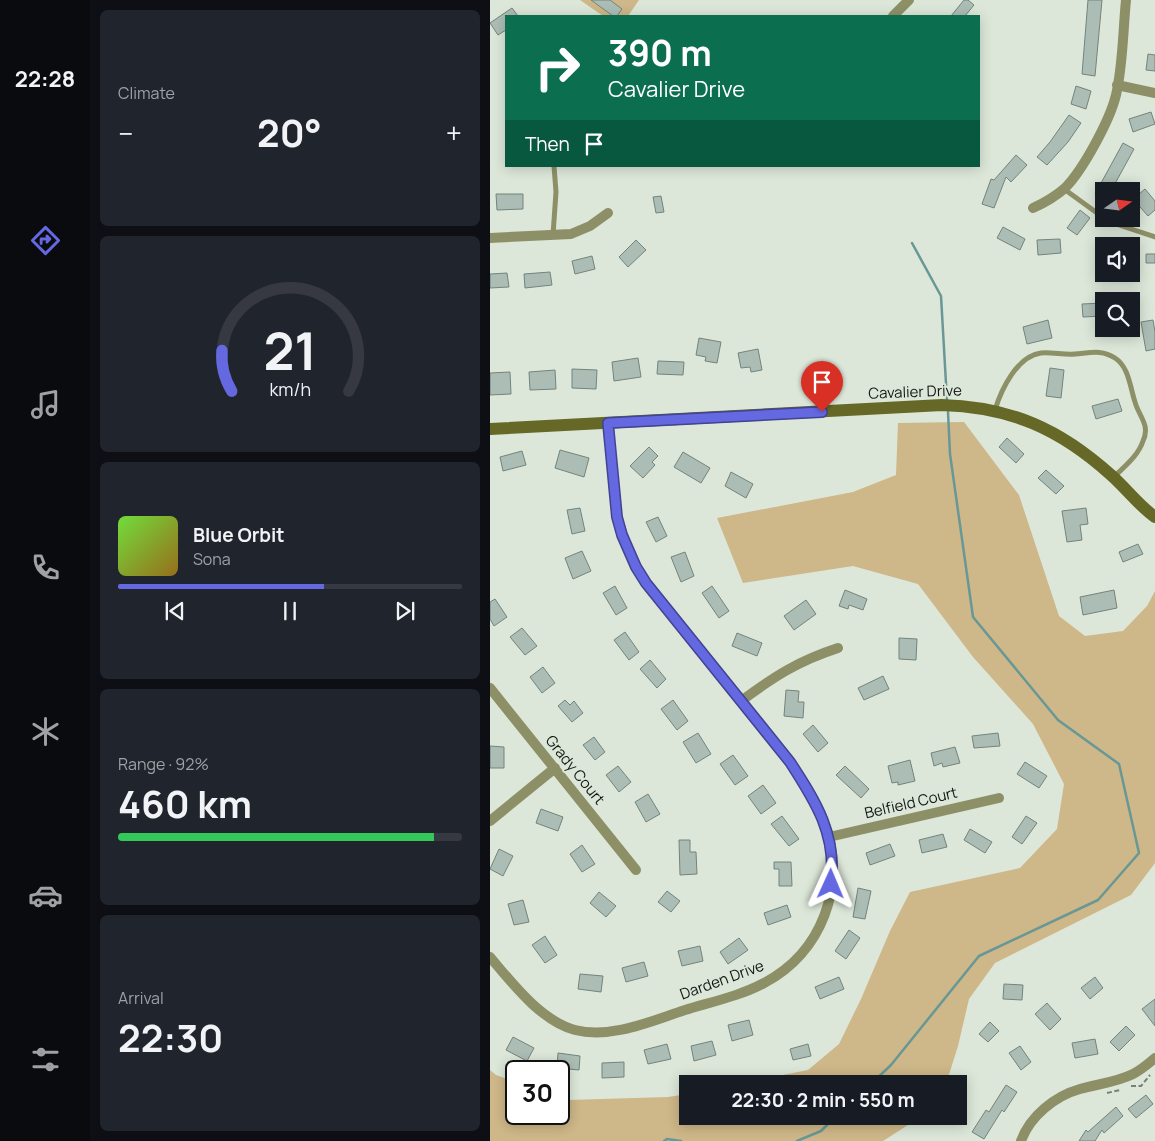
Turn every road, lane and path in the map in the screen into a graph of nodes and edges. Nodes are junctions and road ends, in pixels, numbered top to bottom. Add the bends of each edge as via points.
1 (909, 0) edge
2 (1126, 0) edge
3 (894, 15) edge
4 (1117, 85) junction
5 (1155, 93) edge
6 (554, 167) edge
7 (1064, 188) junction
8 (1032, 208) dead end
9 (1095, 211) edge
10 (608, 213) dead end
11 (1128, 228) edge
12 (553, 235) junction
13 (1155, 237) edge
14 (490, 238) edge
15 (995, 410) junction
16 (608, 423) junction
17 (490, 429) edge
18 (1114, 477) junction
19 (1155, 517) edge
20 (838, 648) dead end
21 (490, 688) edge
22 (741, 701) junction
23 (554, 768) junction
24 (999, 798) dead end
25 (490, 821) edge
26 (829, 837) junction
27 (636, 870) dead end
28 (490, 957) edge
29 (1155, 1058) edge
30 (1155, 1070) edge
31 (1100, 1094) dead end
32 (1021, 1141) edge

1 - 3 street
2 - 4 street
4 - 5 street
4 - 7 street via 1098,137
6 - 12 lane
7 - 8 street
7 - 9 lane
10 - 12 street via 581,231
11 - 13 lane
12 - 14 street
15 - 16 street, Cavalier Drive via 942,405
15 - 18 street, Cavalier Drive via 1054,433 1094,459
15 - 18 lane via 1013,372 1035,354 1097,352 1115,357 1128,375 1145,430 1140,449
16 - 17 street, Cavalier Drive
16 - 22 street, Darden Drive via 617,517 628,550 646,583
18 - 19 street, Cavalier Drive
20 - 22 street via 774,676
21 - 23 street, Grady Court
22 - 26 street, Darden Drive via 790,762 821,814
23 - 25 street
23 - 27 street, Grady Court
24 - 26 street, Belfield Court
26 - 28 street, Darden Drive via 831,888 820,928 792,964 763,984 744,991 645,1023 587,1032 562,1026 542,1013
29 - 32 street via 1133,1074 1078,1089 1055,1100 1034,1119
30 - 31 path via 1140,1087 1134,1085

